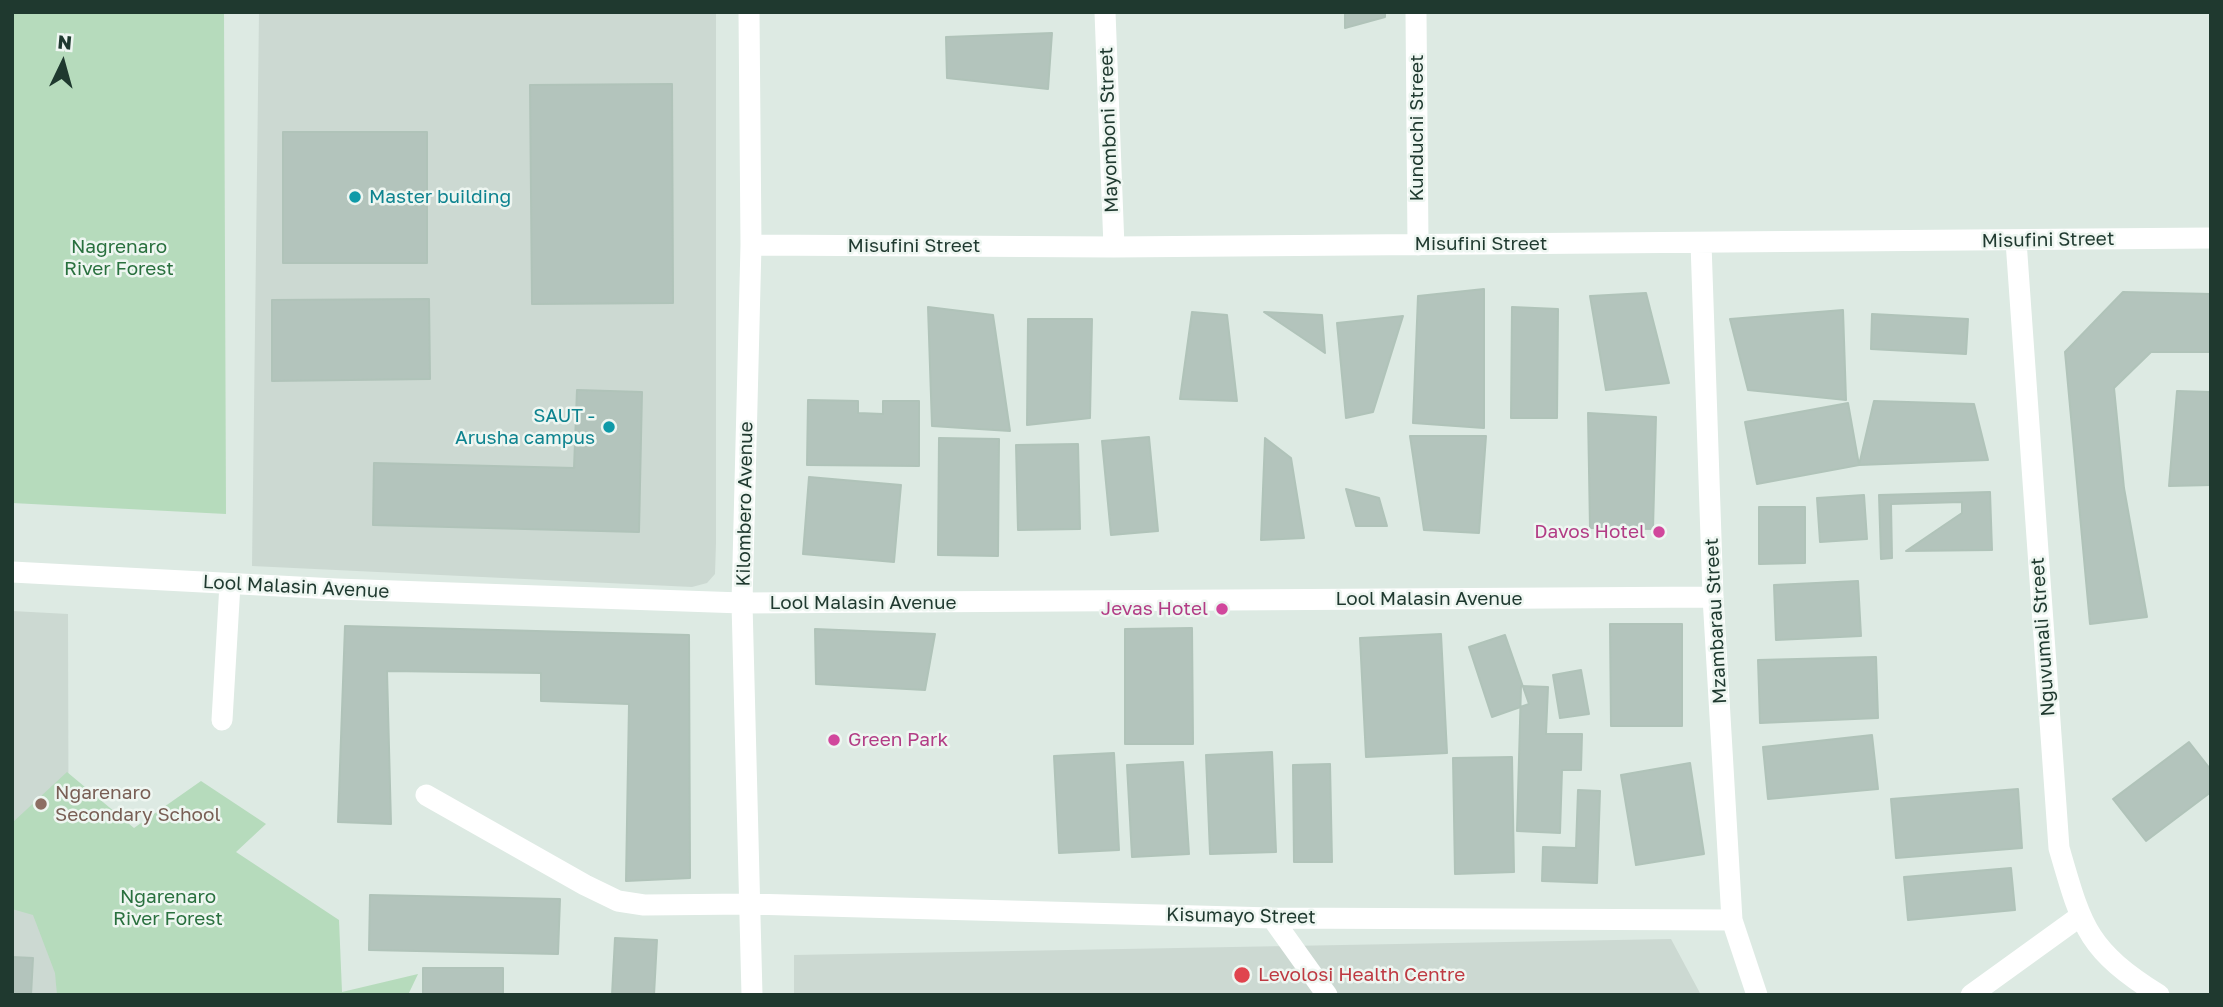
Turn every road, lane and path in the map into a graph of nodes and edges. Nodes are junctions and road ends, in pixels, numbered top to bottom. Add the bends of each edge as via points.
1 (749, 12) edge
2 (1105, 12) edge
3 (1416, 12) edge
4 (2211, 238) edge
5 (2016, 241) junction
6 (1701, 243) junction
7 (1418, 245) junction
8 (751, 246) junction
9 (1114, 247) junction
10 (12, 572) edge
11 (230, 584) junction
12 (1713, 597) junction
13 (742, 603) junction
14 (222, 720) dead end
15 (426, 795) dead end
16 (750, 904) junction
17 (2079, 917) junction
18 (1272, 918) junction
19 (1732, 920) junction
20 (752, 995) edge
21 (1327, 995) edge
22 (1757, 995) edge
23 (1971, 995) edge
24 (2159, 995) edge

1 - 8 street, Kilombero Avenue
2 - 9 street, Mayomboni Street
3 - 7 street, Kunduchi Street
4 - 5 street, Misufini Street
5 - 6 street, Misufini Street
5 - 17 street, Nguvumali Street via 2053,794 2059,848
6 - 7 street, Misufini Street
6 - 12 street, Mzambarau Street
7 - 9 street, Misufini Street
8 - 9 street, Misufini Street
8 - 13 street, Kilombero Avenue
10 - 11 street, Lool Malasin Avenue
11 - 13 street, Lool Malasin Avenue
11 - 14 street
12 - 13 street, Lool Malasin Avenue
12 - 19 street, Mzambarau Street
13 - 16 street, Kilombero Avenue
15 - 16 street, Kisumayo Street via 618,901
16 - 18 street, Kisumayo Street
16 - 20 street, Kilombero Avenue
17 - 23 street
17 - 24 street, Nguvumali Street via 2098,949
18 - 19 street, Kisumayo Street
18 - 21 street
19 - 22 street, Mzambarau Street

